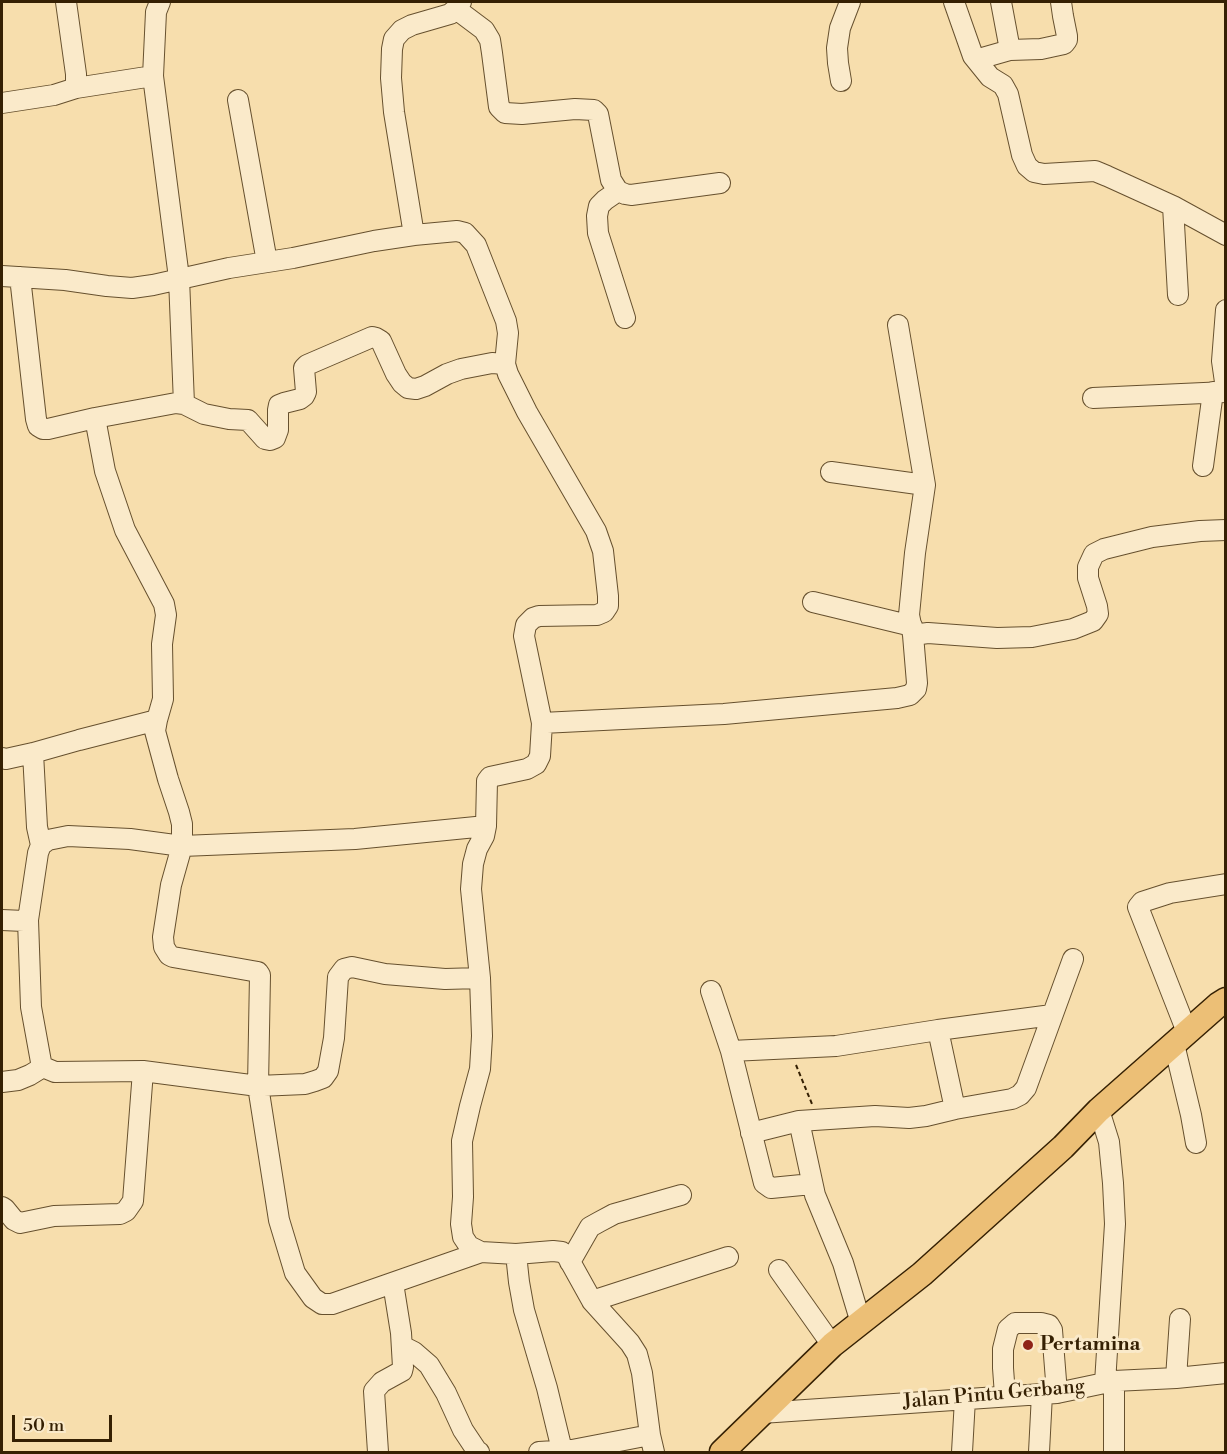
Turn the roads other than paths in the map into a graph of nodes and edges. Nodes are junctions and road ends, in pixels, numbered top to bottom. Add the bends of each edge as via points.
1 (66, 2) edge
2 (160, 2) edge
3 (850, 2) edge
4 (954, 2) edge
5 (1001, 2) edge
6 (1061, 2) edge
7 (459, 5) edge
8 (1010, 50) junction
9 (976, 59) junction
10 (153, 76) junction
11 (842, 81) dead end
12 (76, 88) junction
13 (238, 100) dead end
14 (2, 103) edge
15 (720, 183) dead end
16 (618, 190) junction
17 (1173, 206) junction
18 (1224, 229) edge
19 (414, 235) junction
20 (267, 262) junction
21 (11, 276) edge
22 (179, 278) junction
23 (1178, 295) dead end
24 (1226, 310) edge
25 (625, 318) dead end
26 (898, 325) dead end
27 (505, 364) junction
28 (1222, 391) edge
29 (1093, 398) dead end
30 (184, 404) junction
31 (95, 418) junction
32 (1203, 466) dead end
33 (831, 472) dead end
34 (925, 485) junction
35 (1226, 530) edge
36 (813, 602) dead end
37 (912, 630) junction
38 (157, 720) junction
39 (542, 723) junction
40 (33, 753) junction
41 (2, 758) edge
42 (486, 826) junction
43 (41, 845) junction
44 (182, 846) junction
45 (1226, 884) edge
46 (2, 920) edge
47 (28, 920) junction
48 (1073, 959) dead end
49 (480, 978) junction
50 (711, 991) dead end
51 (1226, 1000) edge
52 (1052, 1015) junction
53 (938, 1030) junction
54 (1180, 1038) junction
55 (731, 1051) junction
56 (43, 1067) junction
57 (143, 1071) junction
58 (2, 1082) edge
59 (258, 1086) junction
60 (955, 1109) junction
61 (1099, 1110) junction
62 (808, 1121) junction
63 (751, 1133) junction
64 (1196, 1143) dead end
65 (812, 1184) junction
66 (681, 1195) dead end
67 (2, 1207) edge
68 (481, 1252) junction
69 (516, 1254) junction
70 (728, 1257) dead end
71 (570, 1262) junction
72 (779, 1270) dead end
73 (393, 1283) junction
74 (592, 1301) junction
75 (1180, 1320) dead end
76 (861, 1323) junction
77 (832, 1345) junction
78 (402, 1346) junction
79 (1226, 1373) edge
80 (1176, 1378) junction
81 (1110, 1382) junction
82 (1049, 1393) junction
83 (1005, 1395) junction
84 (965, 1400) junction
85 (761, 1413) junction
86 (652, 1444) edge
87 (566, 1450) junction
88 (378, 1452) edge
89 (479, 1452) edge
90 (539, 1452) edge
91 (722, 1452) edge
92 (962, 1452) edge
93 (1039, 1452) edge
94 (1114, 1452) edge

1 - 12 street
2 - 10 street via 156,12
3 - 11 street via 837,48
4 - 9 street
5 - 8 street
6 - 8 street via 1067,36 1064,44 1041,50
7 - 16 street via 490,40 499,108 505,113 522,114 594,110 611,180
7 - 19 street via 450,14 402,30 392,49 394,112
8 - 9 street
9 - 17 street via 1008,94 1022,155 1034,172 1095,171
10 - 12 street
10 - 22 street
12 - 14 street
13 - 20 street
15 - 16 street via 631,195
16 - 25 street via 599,206 597,216 598,233
17 - 18 street
17 - 23 street
19 - 20 street
19 - 27 street via 457,231 476,245 507,321
20 - 22 street
21 - 22 street via 132,288
21 - 31 street via 38,426 48,429
22 - 30 street
24 - 28 street
26 - 34 street
27 - 30 street via 461,369 425,386 408,388 396,374 381,342 368,338 307,364 306,393 300,399 279,405 278,430 270,440 248,420 204,414
27 - 39 street via 523,404 596,531 603,551 608,596 608,606 597,615 539,616 526,625 524,636
28 - 29 street
28 - 32 street
30 - 31 street
31 - 38 street via 105,471 125,530 164,604 163,699
33 - 34 street
34 - 37 street via 909,615
35 - 37 street via 1152,537 1094,554 1088,578 1098,614 1093,621 1073,629 996,639
36 - 37 street
37 - 39 street via 917,683 910,695 724,714
38 - 40 street
38 - 44 street via 155,731 180,818
39 - 42 street via 536,764 487,781
40 - 41 street
40 - 43 street
42 - 44 street via 355,839
42 - 49 street via 473,864 471,889
43 - 44 street via 68,836
43 - 47 street
44 - 59 street via 171,885 164,947 173,957 258,972
45 - 54 street via 1170,893 1138,904
46 - 47 street
47 - 56 street via 31,1007
48 - 52 street
49 - 59 street via 433,978 344,969 338,977 328,1071 315,1082
49 - 68 street via 480,1069 462,1141 461,1224 469,1246
50 - 55 street
51 - 54 main road
52 - 53 street
52 - 60 street via 1026,1089 1020,1095
53 - 55 street via 855,1044
53 - 60 street
54 - 61 main road
54 - 64 street
55 - 63 street
56 - 57 street via 55,1072
56 - 58 street via 18,1080
57 - 59 street
57 - 67 street via 133,1201 124,1213 54,1216 20,1223
59 - 73 street via 279,1220 295,1273 322,1304
60 - 62 street via 909,1118 875,1116
61 - 76 main road via 1063,1148
61 - 81 street via 1109,1142 1115,1224
62 - 63 street
62 - 65 street
63 - 65 street via 766,1185 779,1188
65 - 76 street
66 - 71 street via 614,1214 590,1227
68 - 69 street
68 - 73 street
69 - 71 street via 562,1252
69 - 87 street via 524,1310 561,1446
70 - 74 street
71 - 74 street
72 - 77 street
73 - 78 street
74 - 86 street via 637,1354
75 - 80 street
76 - 77 main road
77 - 85 main road
78 - 88 street via 402,1371 374,1391
78 - 89 street via 429,1365
79 - 80 street, Jalan Pintu Gerbang
80 - 81 street, Jalan Pintu Gerbang
81 - 82 street, Jalan Pintu Gerbang
81 - 94 street
82 - 83 street, Jalan Pintu Gerbang
82 - 83 street via 1052,1330 1041,1323 1015,1323 1008,1329 1003,1349
82 - 93 street
83 - 84 street, Jalan Pintu Gerbang
84 - 85 street, Jalan Pintu Gerbang
84 - 92 street
85 - 91 main road
86 - 87 street
87 - 90 street

